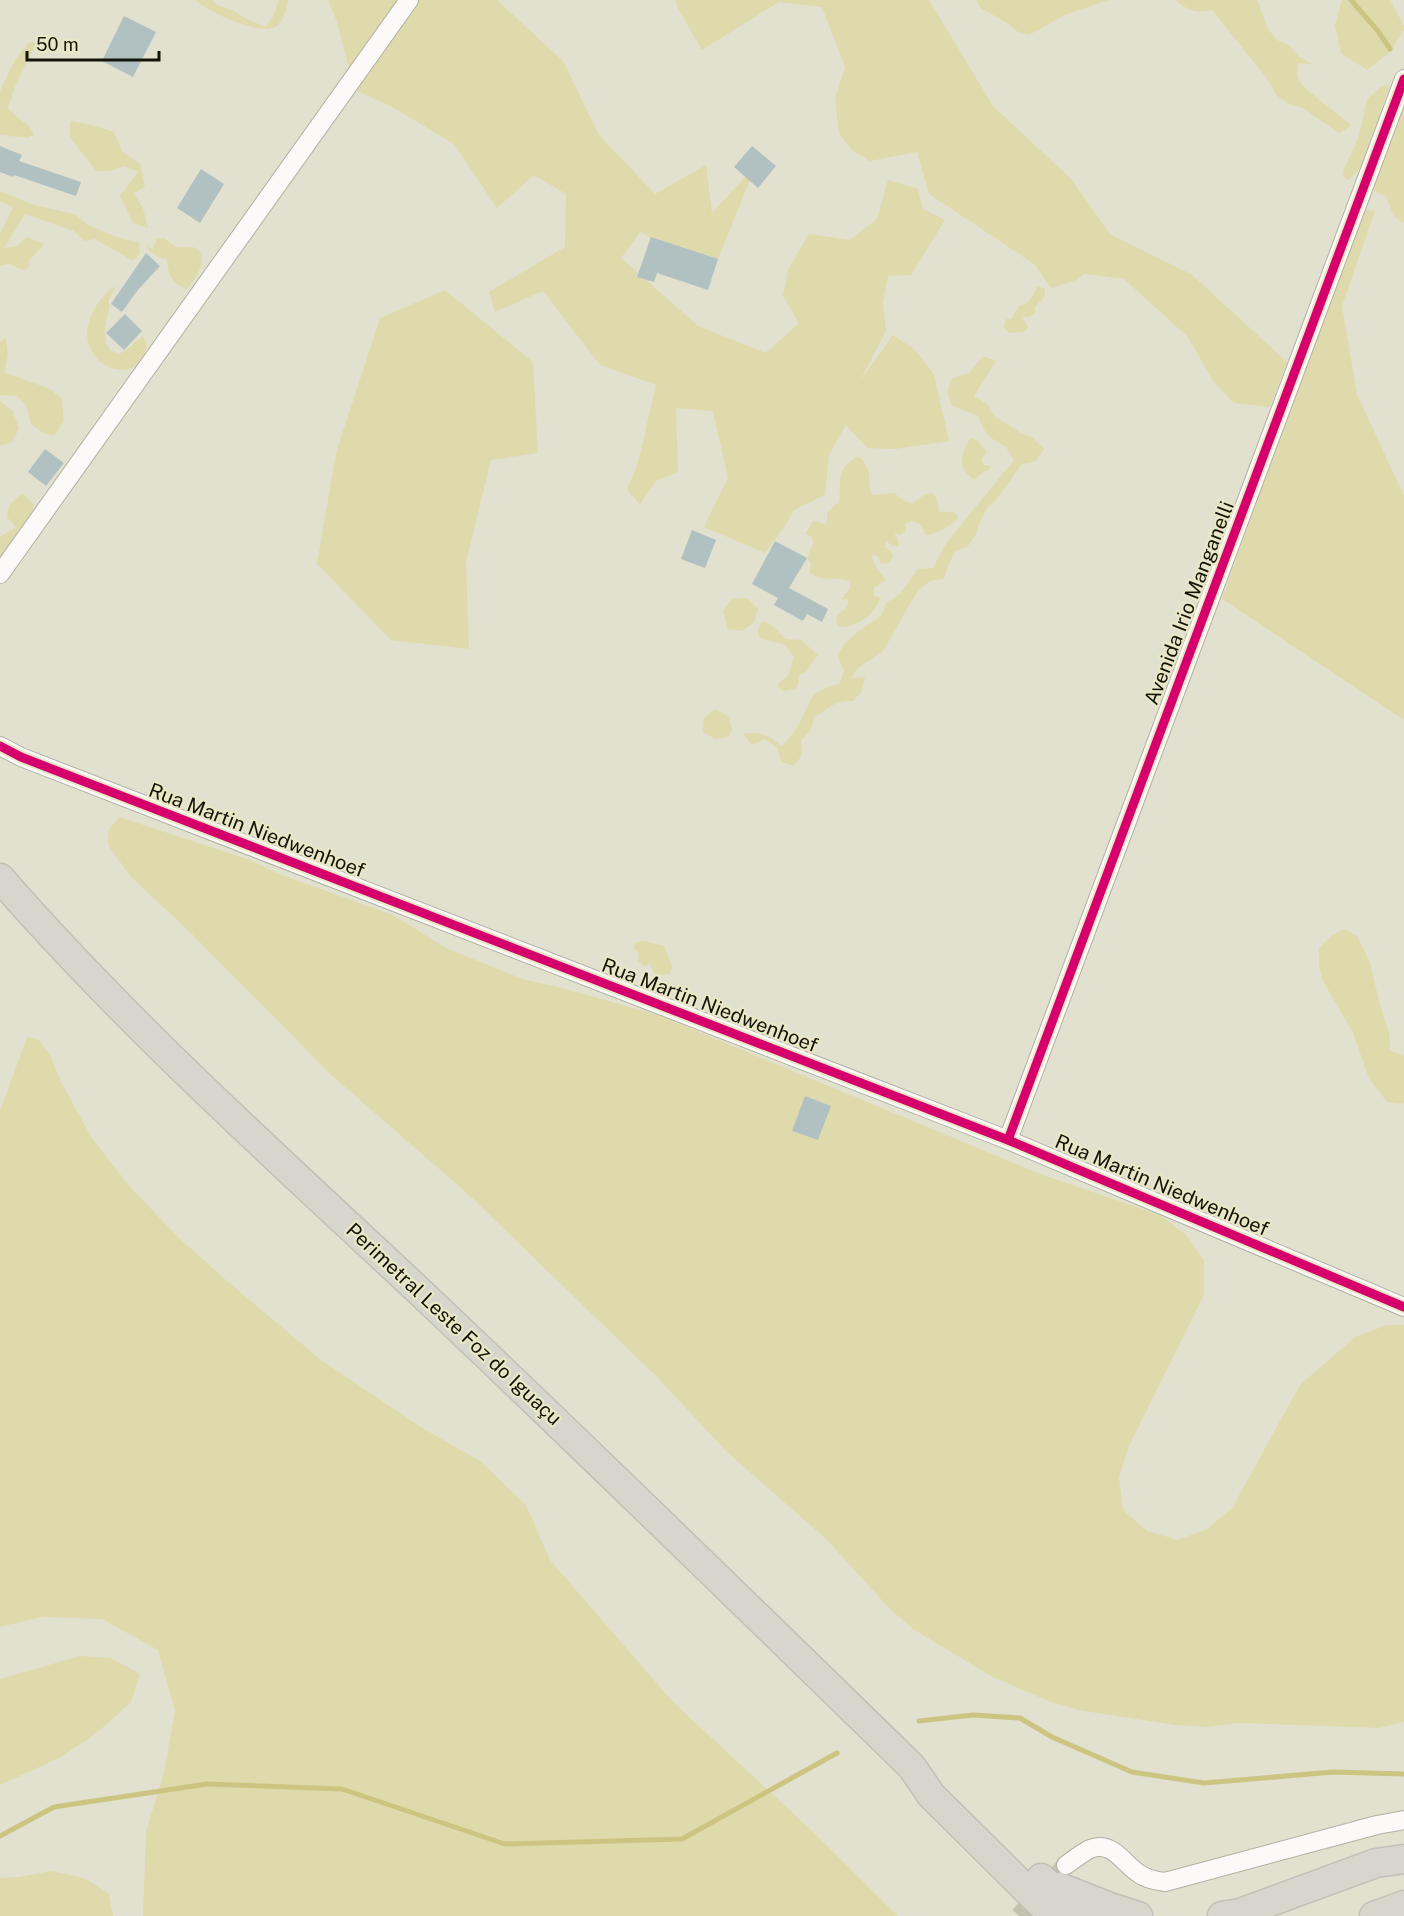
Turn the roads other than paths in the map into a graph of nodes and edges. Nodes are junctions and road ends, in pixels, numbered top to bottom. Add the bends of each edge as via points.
1 (409, 0) edge
2 (1404, 79) edge
3 (0, 574) edge
4 (0, 746) edge
5 (0, 879) edge
6 (1008, 1140) junction
7 (1404, 1307) edge
8 (1404, 1820) edge
9 (1404, 1859) edge
10 (1045, 1889) edge
11 (1404, 1905) edge
12 (1053, 1916) edge
13 (1082, 1916) edge
14 (1138, 1916) edge
15 (1222, 1916) edge
16 (1374, 1916) edge

1 - 3 street
2 - 6 street, Avenida Irio Manganelli
4 - 6 street, Rua Martin Niedwenhoef via 32,762
5 - 10 highway, Perimetral Leste Foz do Iguaçu via 108,997 560,1424 912,1767 931,1795
6 - 7 street, Rua Martin Niedwenhoef
8 - 10 street via 1166,1882 1135,1872 1117,1853 1104,1848 1089,1849
9 - 15 highway via 1376,1863 1240,1913
10 - 12 highway, Perimetral Leste Foz do Iguaçu
10 - 13 highway, Perimetral Leste Foz do Iguaçu
10 - 14 highway
11 - 16 highway

